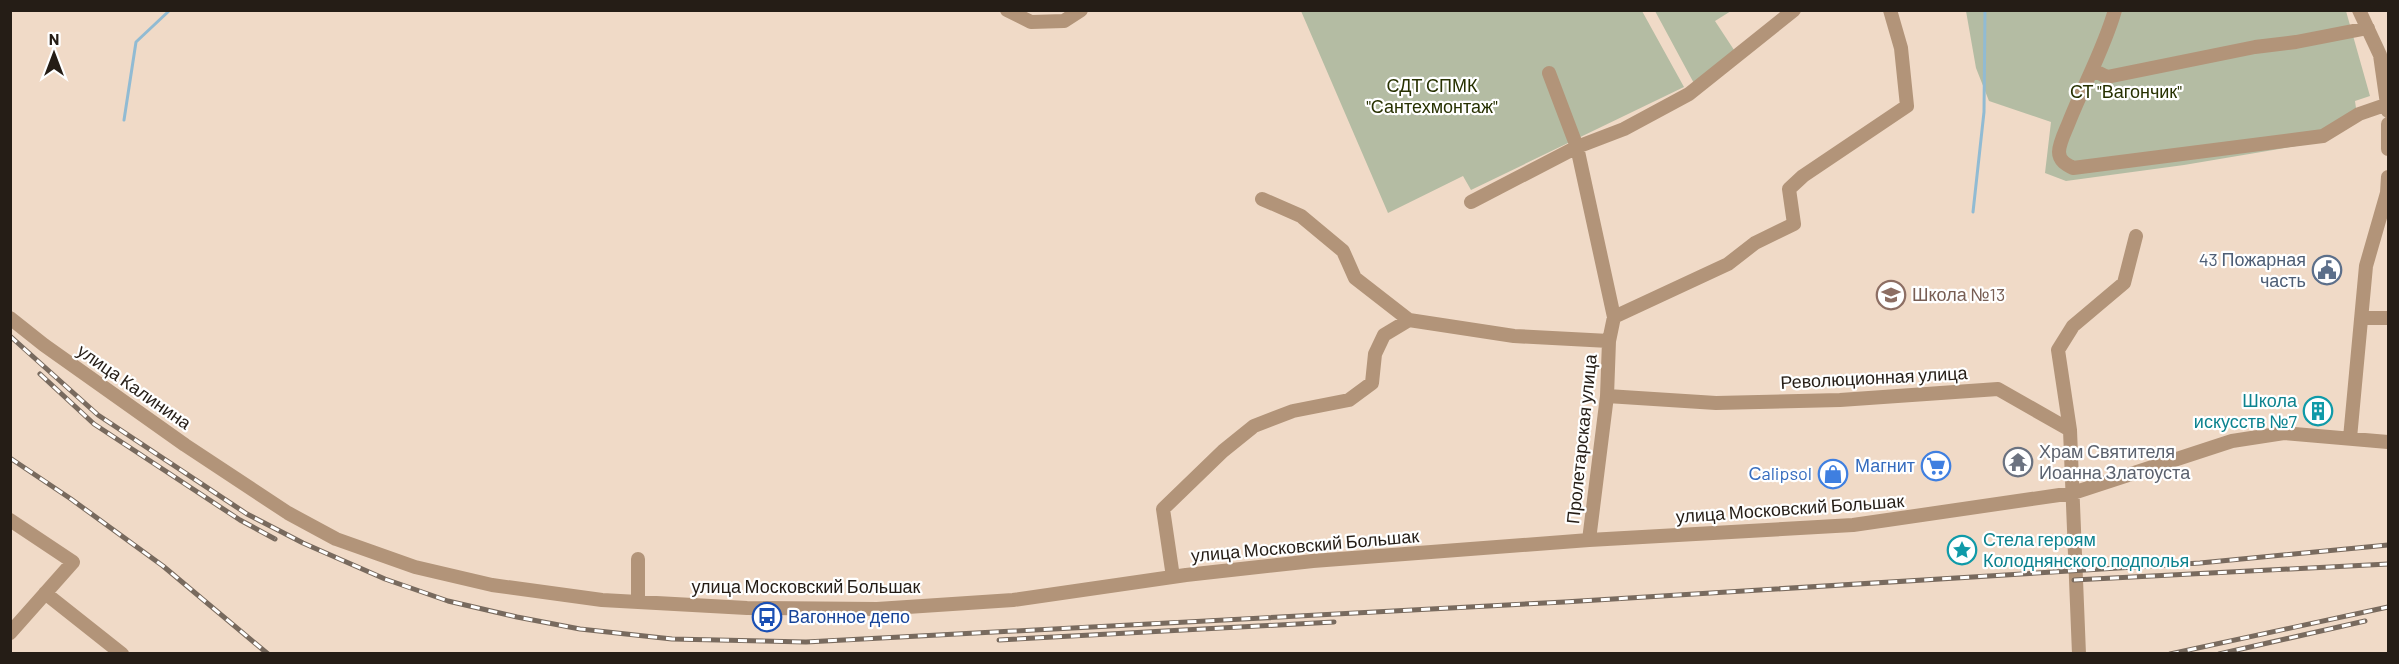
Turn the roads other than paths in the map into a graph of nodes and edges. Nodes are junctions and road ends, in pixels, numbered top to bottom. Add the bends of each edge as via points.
1 (1006, 10) edge
2 (1082, 10) edge
3 (1794, 10) edge
4 (1890, 10) edge
5 (2115, 10) edge
6 (2359, 10) edge
7 (2368, 28) junction
8 (2092, 70) junction
9 (1549, 73) dead end
10 (2388, 107) edge
11 (2388, 124) edge
12 (2388, 138) edge
13 (1577, 147) junction
14 (2388, 148) edge
15 (2388, 177) edge
16 (1262, 199) dead end
17 (1471, 202) dead end
18 (2136, 236) dead end
19 (1614, 317) junction
20 (10, 318) edge
21 (2361, 318) junction
22 (2388, 318) edge
23 (1408, 320) junction
24 (1610, 341) junction
25 (1607, 396) junction
26 (2070, 430) junction
27 (2350, 438) junction
28 (2388, 442) edge
29 (240, 479) joint
30 (2073, 493) junction
31 (10, 520) edge
32 (1589, 540) junction
33 (638, 559) dead end
34 (1173, 577) junction
35 (45, 592) junction
36 (638, 602) junction
37 (10, 633) edge
38 (122, 654) edge
39 (2079, 654) edge

1 - 2 street via 1031,22 1064,21
3 - 13 street via 1689,94 1624,129
4 - 19 street via 1901,48 1907,106 1803,176 1790,189 1794,224 1755,243 1728,264
5 - 8 street
6 - 7 street
7 - 8 street via 2107,76
7 - 10 street via 2380,55
8 - 10 street via 2059,153 2063,163 2073,168 2324,136 2359,114
9 - 13 street, Пролетарская улица
11 - 12 street
12 - 14 street
13 - 17 street
13 - 19 street, Пролетарская улица
15 - 21 street via 2366,266
16 - 23 street, Пролетарская улица via 1301,216 1343,251 1355,278
18 - 26 street via 2124,283 2073,326 2058,350
19 - 24 street, Пролетарская улица
20 - 29 street, улица Калинина via 185,445
21 - 22 street
21 - 27 street
23 - 24 street, Пролетарская улица via 1514,336
23 - 34 street via 1384,335 1374,354 1372,383 1349,400 1293,411 1254,426 1163,509
24 - 25 street, Пролетарская улица
25 - 26 street, Революционная улица via 1716,403 1840,400 1998,389
25 - 32 street, Пролетарская улица
26 - 30 street
27 - 28 street, улица Московский Большак
27 - 30 street, улица Московский Большак via 2284,433 2232,441
29 - 36 street, улица Московский Большак via 288,513 336,539 415,567 492,585
30 - 32 street, улица Московский Большак via 1853,525
30 - 39 street
31 - 35 street via 73,562
32 - 34 street, улица Московский Большак via 1313,561
33 - 36 street
34 - 36 street, улица Московский Большак via 1013,600 877,609
35 - 37 street
35 - 38 street

